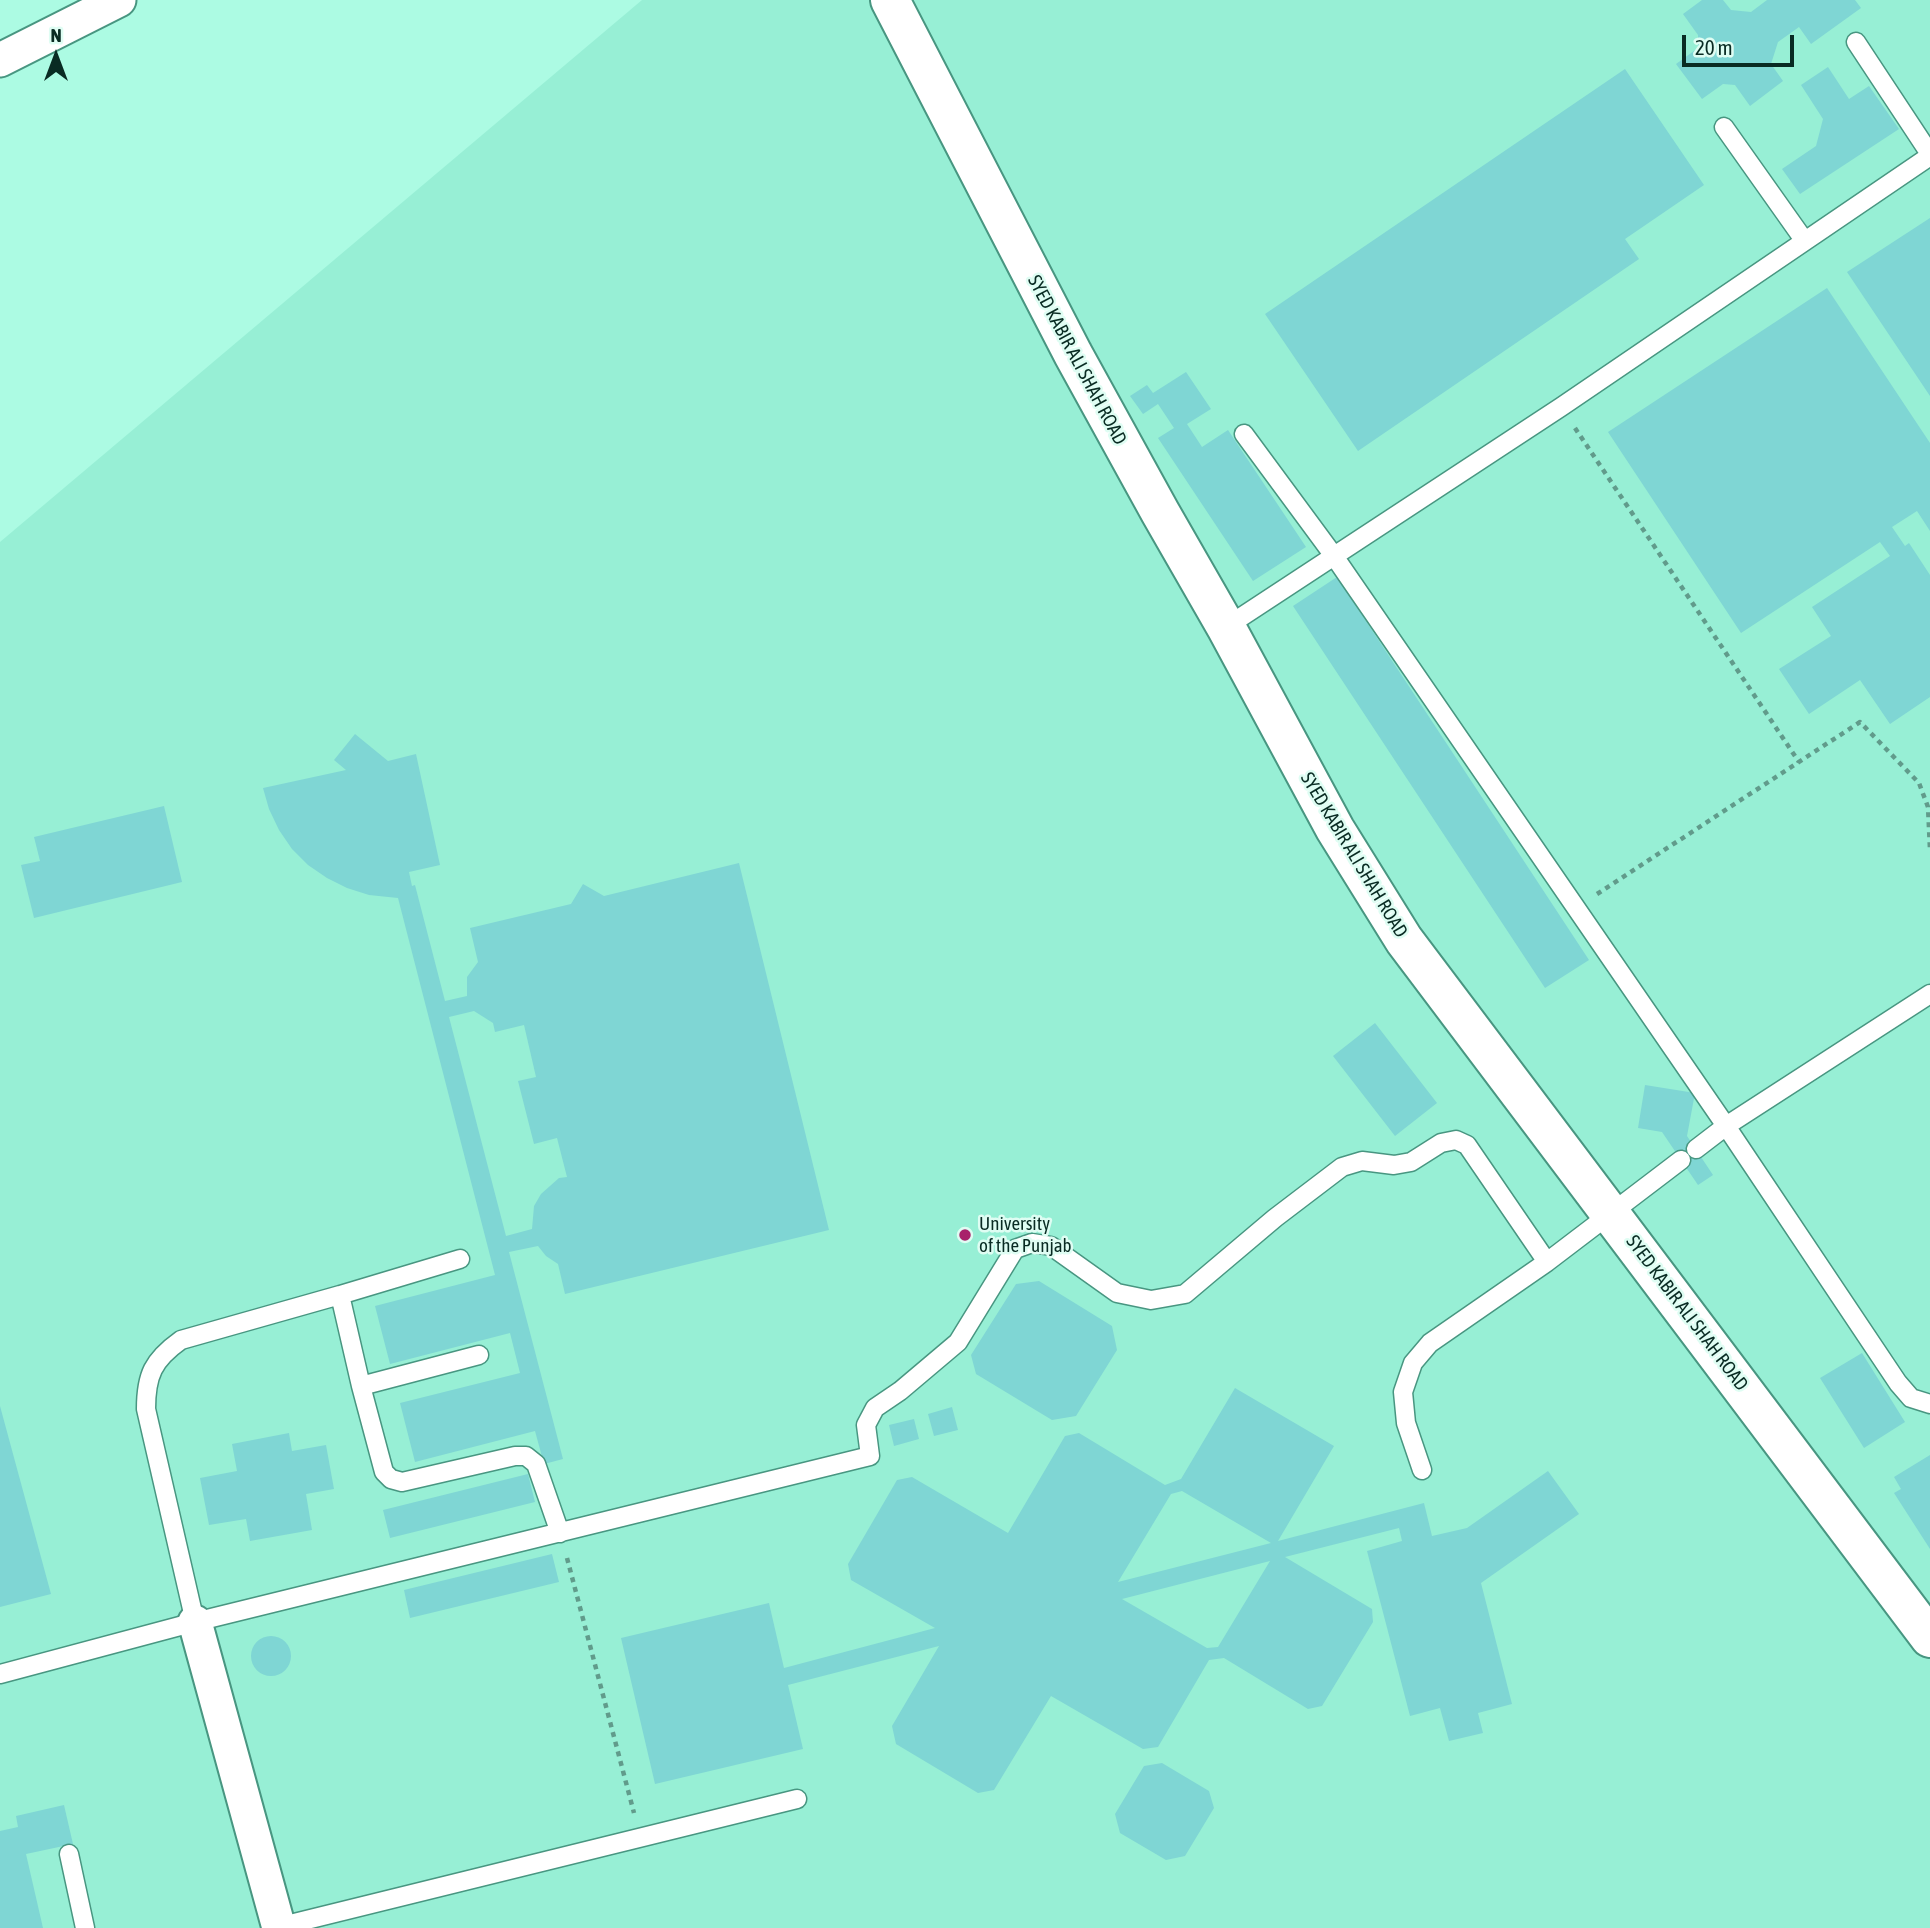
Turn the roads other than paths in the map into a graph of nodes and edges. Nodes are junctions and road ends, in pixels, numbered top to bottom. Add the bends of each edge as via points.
1 (119, 0) edge
2 (890, 0) edge
3 (1856, 42) dead end
4 (0, 60) edge
5 (1724, 127) dead end
6 (1930, 155) edge
7 (1804, 240) junction
8 (1244, 434) dead end
9 (1334, 556) junction
10 (1226, 626) junction
11 (1930, 994) edge
12 (1726, 1126) junction
13 (1611, 1212) junction
14 (460, 1259) dead end
15 (1547, 1262) junction
16 (340, 1295) junction
17 (479, 1355) dead end
18 (361, 1387) junction
19 (1930, 1404) edge
20 (1422, 1470) dead end
21 (560, 1533) junction
22 (195, 1622) junction
23 (1930, 1638) edge
24 (0, 1674) edge
25 (797, 1799) dead end
26 (69, 1854) dead end
27 (85, 1928) edge
28 (278, 1928) edge

1 - 4 street
2 - 10 street, SYED KABIR ALI SHAH ROAD via 1073,354
3 - 6 lane
5 - 7 lane
6 - 7 lane
7 - 9 lane
8 - 9 lane
9 - 10 lane
9 - 12 lane
10 - 13 street, SYED KABIR ALI SHAH ROAD via 1335,829 1404,940
11 - 12 lane
12 - 13 lane
12 - 19 lane via 1898,1383 1911,1398
13 - 15 lane
13 - 23 street, SYED KABIR ALI SHAH ROAD
14 - 16 lane
15 - 20 lane via 1430,1343 1413,1363 1403,1392 1406,1423
15 - 21 lane via 1467,1145 1456,1140 1441,1143 1411,1162 1394,1166 1362,1161 1342,1167 1185,1294 1151,1300 1117,1293 1051,1246 1032,1243 1015,1249 958,1342 875,1408 866,1425 870,1456
16 - 18 lane
16 - 22 lane via 181,1340 153,1367 146,1387 146,1409
17 - 18 lane
18 - 21 lane via 384,1472 391,1479 402,1482 526,1456 536,1464
21 - 22 lane
22 - 24 lane
22 - 28 street
25 - 28 lane
26 - 27 lane

